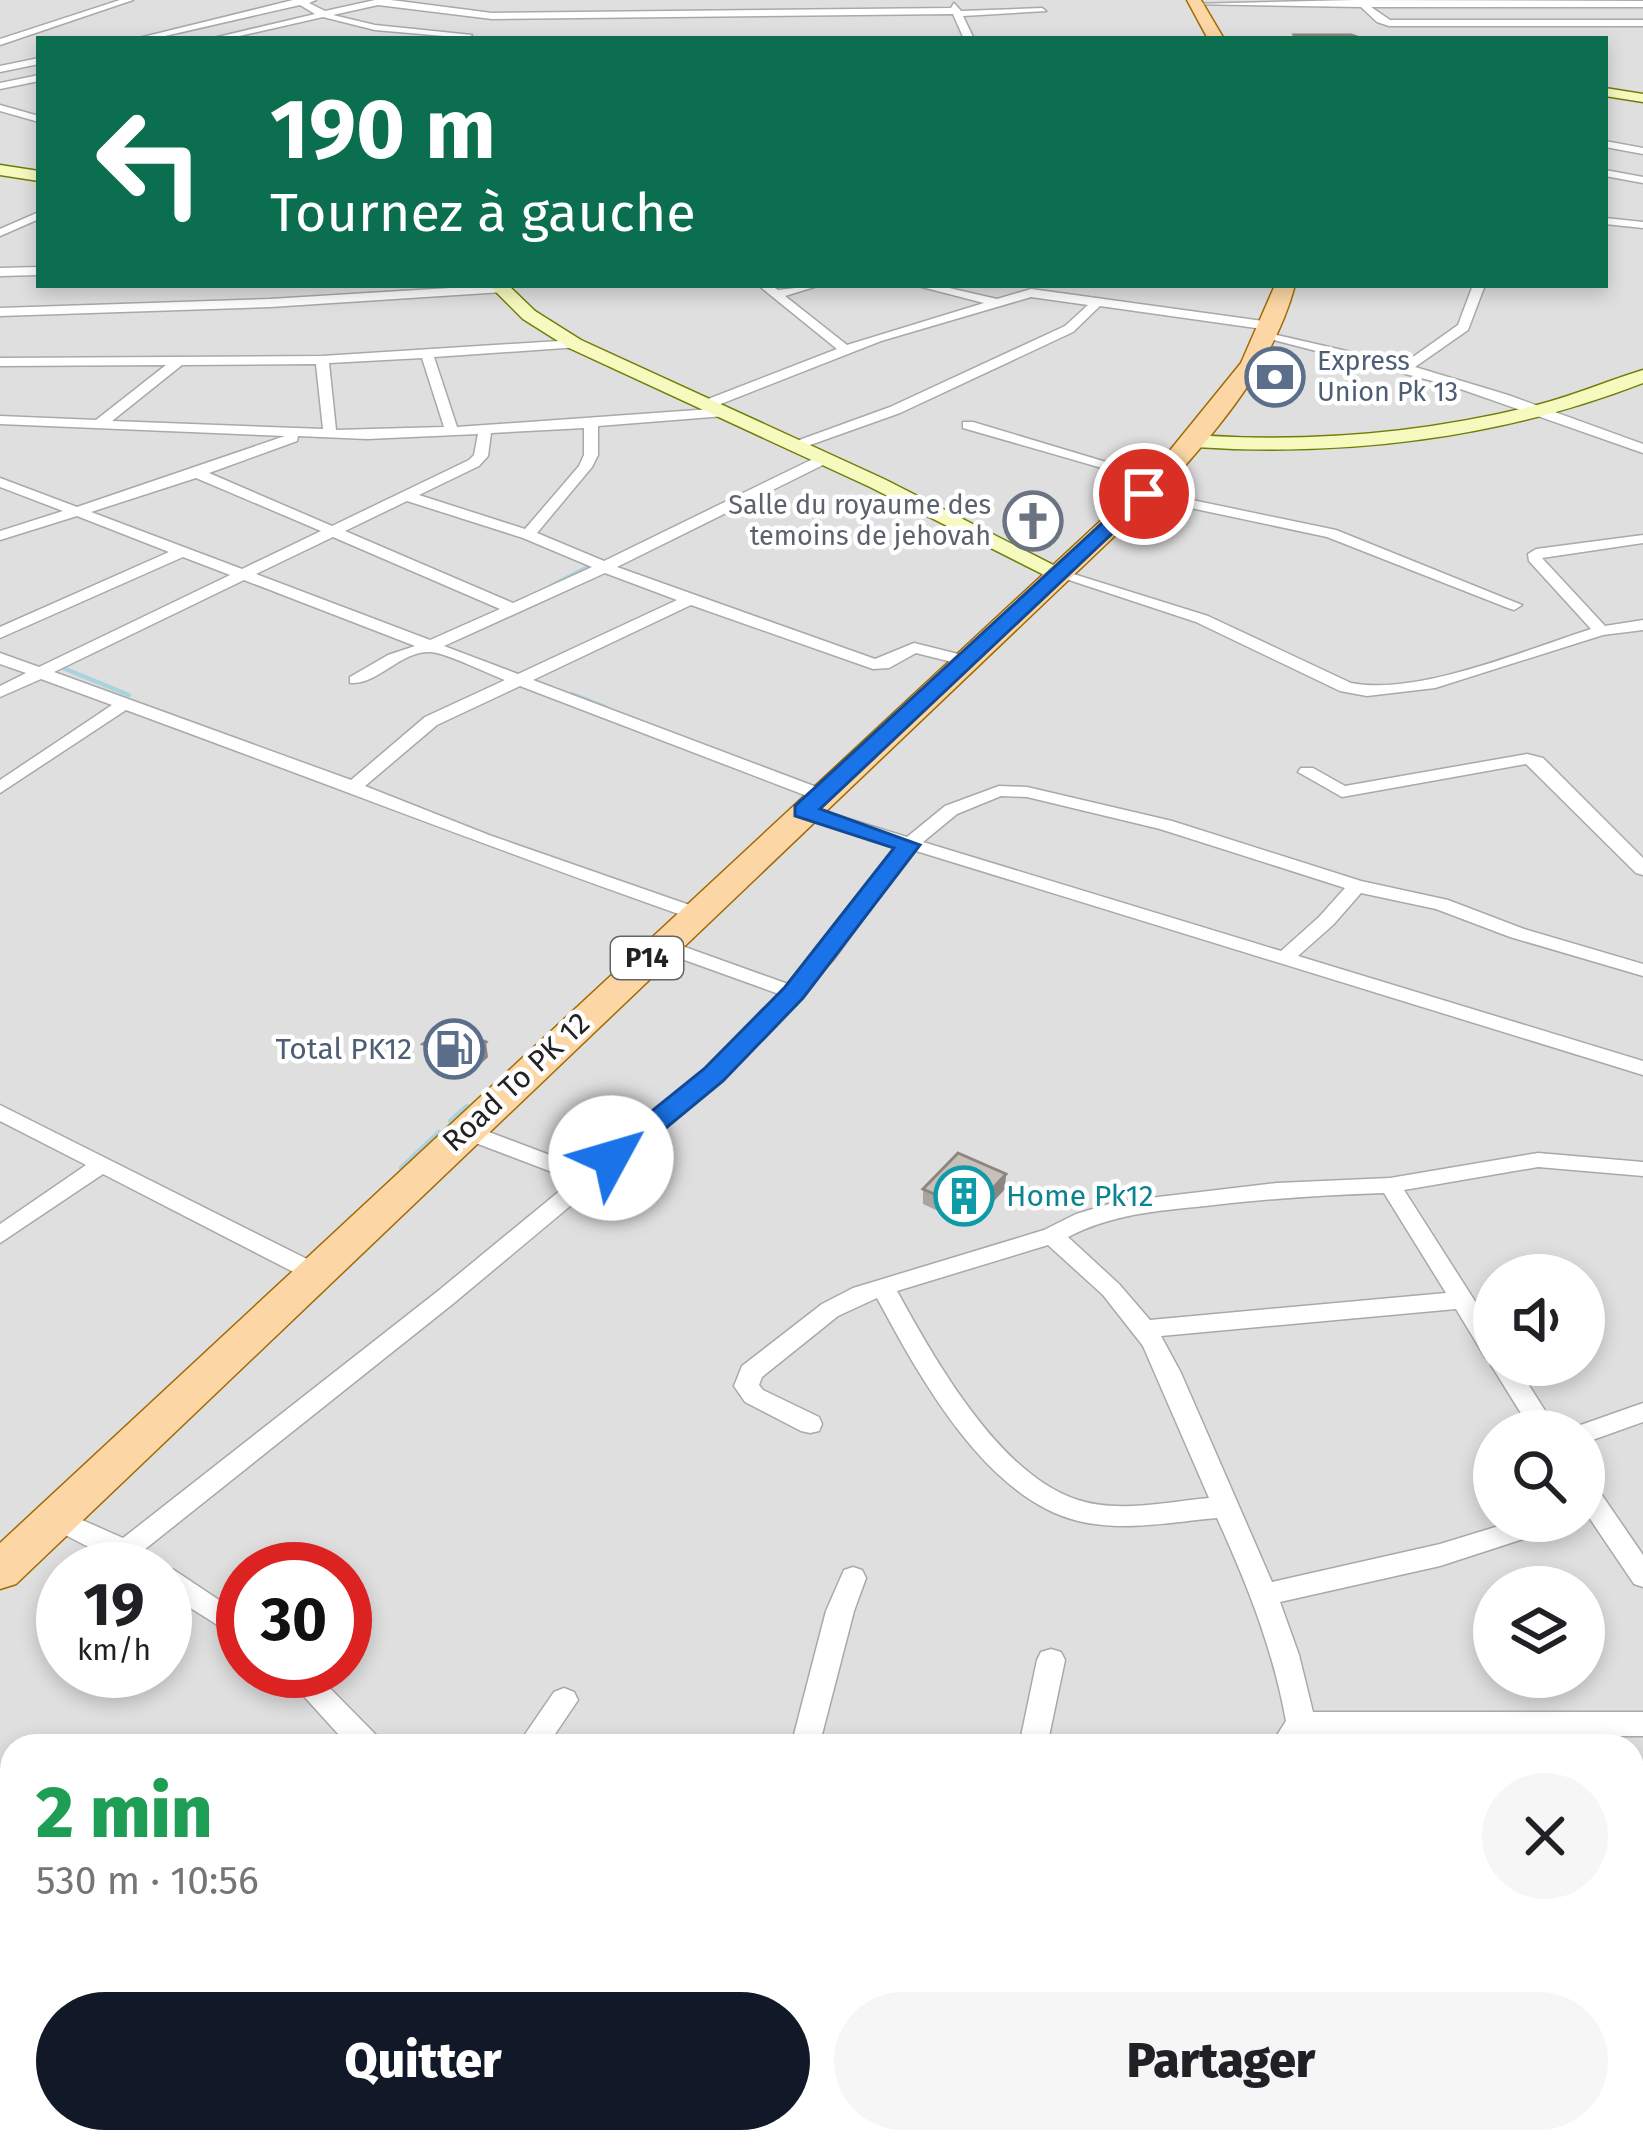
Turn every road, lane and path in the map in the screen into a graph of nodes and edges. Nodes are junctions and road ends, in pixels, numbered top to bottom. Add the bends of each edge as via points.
1 (129, 0) edge
2 (766, 0) edge
3 (304, 1) edge
4 (383, 1) edge
5 (505, 2) edge
6 (1195, 2) edge
7 (1360, 2) edge
8 (1454, 2) edge
9 (1551, 2) edge
10 (1643, 4) edge
11 (955, 8) edge
12 (1042, 11) dead end
13 (319, 16) junction
14 (492, 16) junction
15 (773, 21) junction
16 (295, 22) junction
17 (1574, 23) junction
18 (1643, 23) edge
19 (153, 36) edge
20 (228, 36) edge
21 (305, 36) edge
22 (455, 36) edge
23 (465, 36) edge
24 (968, 36) edge
25 (1214, 36) edge
26 (1583, 36) edge
27 (0, 42) edge
28 (36, 62) edge
29 (0, 69) edge
30 (36, 79) edge
31 (0, 86) edge
32 (1608, 94) edge
33 (1643, 98) edge
34 (0, 108) edge
35 (36, 118) edge
36 (1608, 144) edge
37 (1640, 148) edge
38 (0, 170) edge
39 (1608, 174) edge
40 (36, 176) edge
41 (1643, 180) edge
42 (36, 216) edge
43 (1608, 221) edge
44 (1641, 224) edge
45 (0, 233) edge
46 (1608, 237) edge
47 (36, 271) edge
48 (0, 272) edge
49 (282, 288) edge
50 (485, 288) edge
51 (500, 288) edge
52 (933, 288) edge
53 (1284, 288) edge
54 (1478, 288) edge
55 (770, 289) edge
56 (1100, 301) junction
57 (270, 303) junction
58 (1000, 303) junction
59 (0, 312) edge
60 (1267, 331) junction
61 (575, 344) junction
62 (844, 349) junction
63 (428, 354) junction
64 (322, 360) junction
65 (179, 361) junction
66 (0, 362) edge
67 (1408, 366) junction
68 (1643, 376) edge
69 (717, 408) junction
70 (1549, 411) junction
71 (0, 420) edge
72 (100, 423) junction
73 (591, 423) junction
74 (968, 425) dead end
75 (484, 430) junction
76 (452, 432) junction
77 (305, 433) junction
78 (330, 434) junction
79 (1195, 441) junction
80 (796, 446) junction
81 (1643, 449) edge
82 (824, 459) junction
83 (197, 473) junction
84 (0, 482) edge
85 (1151, 487) junction
86 (407, 496) junction
87 (75, 513) junction
88 (330, 534) junction
89 (528, 535) junction
90 (0, 536) edge
91 (1643, 539) edge
92 (182, 553) junction
93 (603, 568) junction
94 (1062, 575) junction
95 (246, 577) junction
96 (690, 600) junction
97 (1514, 605) dead end
98 (508, 607) junction
99 (1643, 626) edge
100 (1601, 631) junction
101 (0, 632) edge
102 (428, 647) junction
103 (0, 658) edge
104 (968, 661) junction
105 (35, 673) junction
106 (356, 680) dead end
107 (515, 682) junction
108 (0, 692) edge
109 (124, 704) junction
110 (1307, 772) dead end
111 (353, 787) junction
112 (0, 788) edge
113 (812, 803) junction
114 (908, 845) junction
115 (1643, 869) edge
116 (1357, 886) junction
117 (694, 914) junction
118 (661, 945) junction
119 (1285, 957) junction
120 (1643, 970) edge
121 (794, 993) junction
122 (1643, 1068) edge
123 (0, 1112) edge
124 (464, 1131) junction
125 (100, 1165) junction
126 (1643, 1169) edge
127 (587, 1178) junction
128 (1390, 1185) junction
129 (0, 1235) edge
130 (1052, 1236) junction
131 (315, 1273) junction
132 (884, 1289) junction
133 (1461, 1300) junction
134 (1473, 1319) edge
135 (1145, 1329) junction
136 (1643, 1412) edge
137 (810, 1424) dead end
138 (1605, 1426) edge
139 (1225, 1507) junction
140 (55, 1519) junction
141 (1605, 1524) edge
142 (105, 1542) edge
143 (136, 1542) edge
144 (1481, 1542) edge
145 (0, 1570) edge
146 (1643, 1576) edge
147 (853, 1578) dead end
148 (1262, 1595) junction
149 (1051, 1660) dead end
150 (321, 1698) edge
151 (564, 1700) dead end
152 (1643, 1724) edge
153 (356, 1734) edge
154 (540, 1734) edge
155 (808, 1734) edge
156 (1036, 1734) edge
157 (1292, 1734) edge
158 (1324, 1734) edge

1 - 27 street
2 - 15 street
3 - 13 street via 302,8
3 - 19 street
4 - 13 street
4 - 14 street
5 - 14 street
6 - 7 street
6 - 25 main road
7 - 8 street
7 - 17 street via 1389,23
8 - 9 street
9 - 10 street
9 - 17 street
11 - 12 street
11 - 15 street
11 - 24 street
13 - 16 street
13 - 22 street
14 - 15 street
14 - 23 street
16 - 20 street
16 - 21 street
17 - 18 street
17 - 26 street
28 - 29 street
30 - 31 street
32 - 33 street
34 - 35 street
36 - 37 street
38 - 40 street
39 - 41 street
42 - 45 street
43 - 44 street
44 - 46 street
47 - 48 street
49 - 57 street
50 - 57 street
51 - 61 street
52 - 58 street
53 - 60 main road, P14
54 - 67 street via 1464,327
55 - 62 street
56 - 58 street via 1041,292
56 - 60 street
56 - 80 street via 1070,329
57 - 59 street
58 - 62 street
60 - 67 street
60 - 79 main road, Road To PK 12 / P14
61 - 63 street
61 - 69 street
62 - 69 street
63 - 64 street
63 - 76 street
64 - 65 street
64 - 78 street
65 - 66 street
65 - 72 street
67 - 70 street
68 - 70 street
69 - 73 street
69 - 80 street
70 - 79 street via 1296,444
70 - 81 street
71 - 72 street
72 - 77 street
73 - 75 street
73 - 89 street via 585,467
74 - 85 street
75 - 76 street
75 - 86 street via 474,464
76 - 78 street
77 - 78 street
77 - 83 street
79 - 85 main road, Road To PK 12 / P14
80 - 82 street
82 - 93 street
82 - 94 street
83 - 87 street
83 - 88 street
84 - 87 street
85 - 94 main road, Road To PK 12 / P14
85 - 97 street via 1331,533
86 - 88 street
86 - 89 street
87 - 90 street
87 - 92 street
88 - 95 street
88 - 98 street
89 - 93 street
91 - 100 street via 1534,558
92 - 95 street
92 - 101 street
93 - 96 street
93 - 98 street
94 - 100 street via 1190,614 1367,692 1435,683
94 - 104 main road, Road To PK 12 / P14
95 - 102 street
95 - 105 street
96 - 104 street via 879,665 914,648
96 - 107 street
98 - 102 street
99 - 100 street
102 - 106 street
102 - 107 street
103 - 105 street
104 - 113 main road, Road To PK 12 / P14
105 - 108 street
105 - 109 street
107 - 111 street via 431,721
107 - 113 street
109 - 111 street
109 - 112 street
110 - 115 street via 1342,792 1527,759
111 - 117 street
113 - 114 street
113 - 117 main road, Road To PK 12 / P14
114 - 116 street via 951,810 1012,790 1166,825
114 - 119 street
114 - 121 street
116 - 119 street
116 - 120 street via 1441,904
117 - 118 main road, Road To PK 12 / P14
118 - 121 street
118 - 124 main road, Road To PK 12 / P14
119 - 122 street
121 - 127 street via 714,1075
123 - 125 street
124 - 127 street
124 - 131 main road, Road To PK 12 / P14
125 - 129 street
125 - 131 street
126 - 128 street via 1538,1160
127 - 143 street
128 - 130 street via 1124,1207
128 - 133 street
130 - 132 street
130 - 135 street
131 - 140 main road, Road To PK 12 / P14
132 - 137 street via 830,1310 752,1372 746,1385 754,1396
132 - 139 street via 990,1452 1032,1490 1075,1510
133 - 134 street
133 - 135 street
135 - 139 street
136 - 138 street
139 - 148 street
140 - 142 street
140 - 145 main road, Road To PK 12 / P14
141 - 146 street
144 - 148 street
147 - 155 street
148 - 157 street via 1296,1686
149 - 156 street
150 - 153 street
151 - 154 street
152 - 158 street

